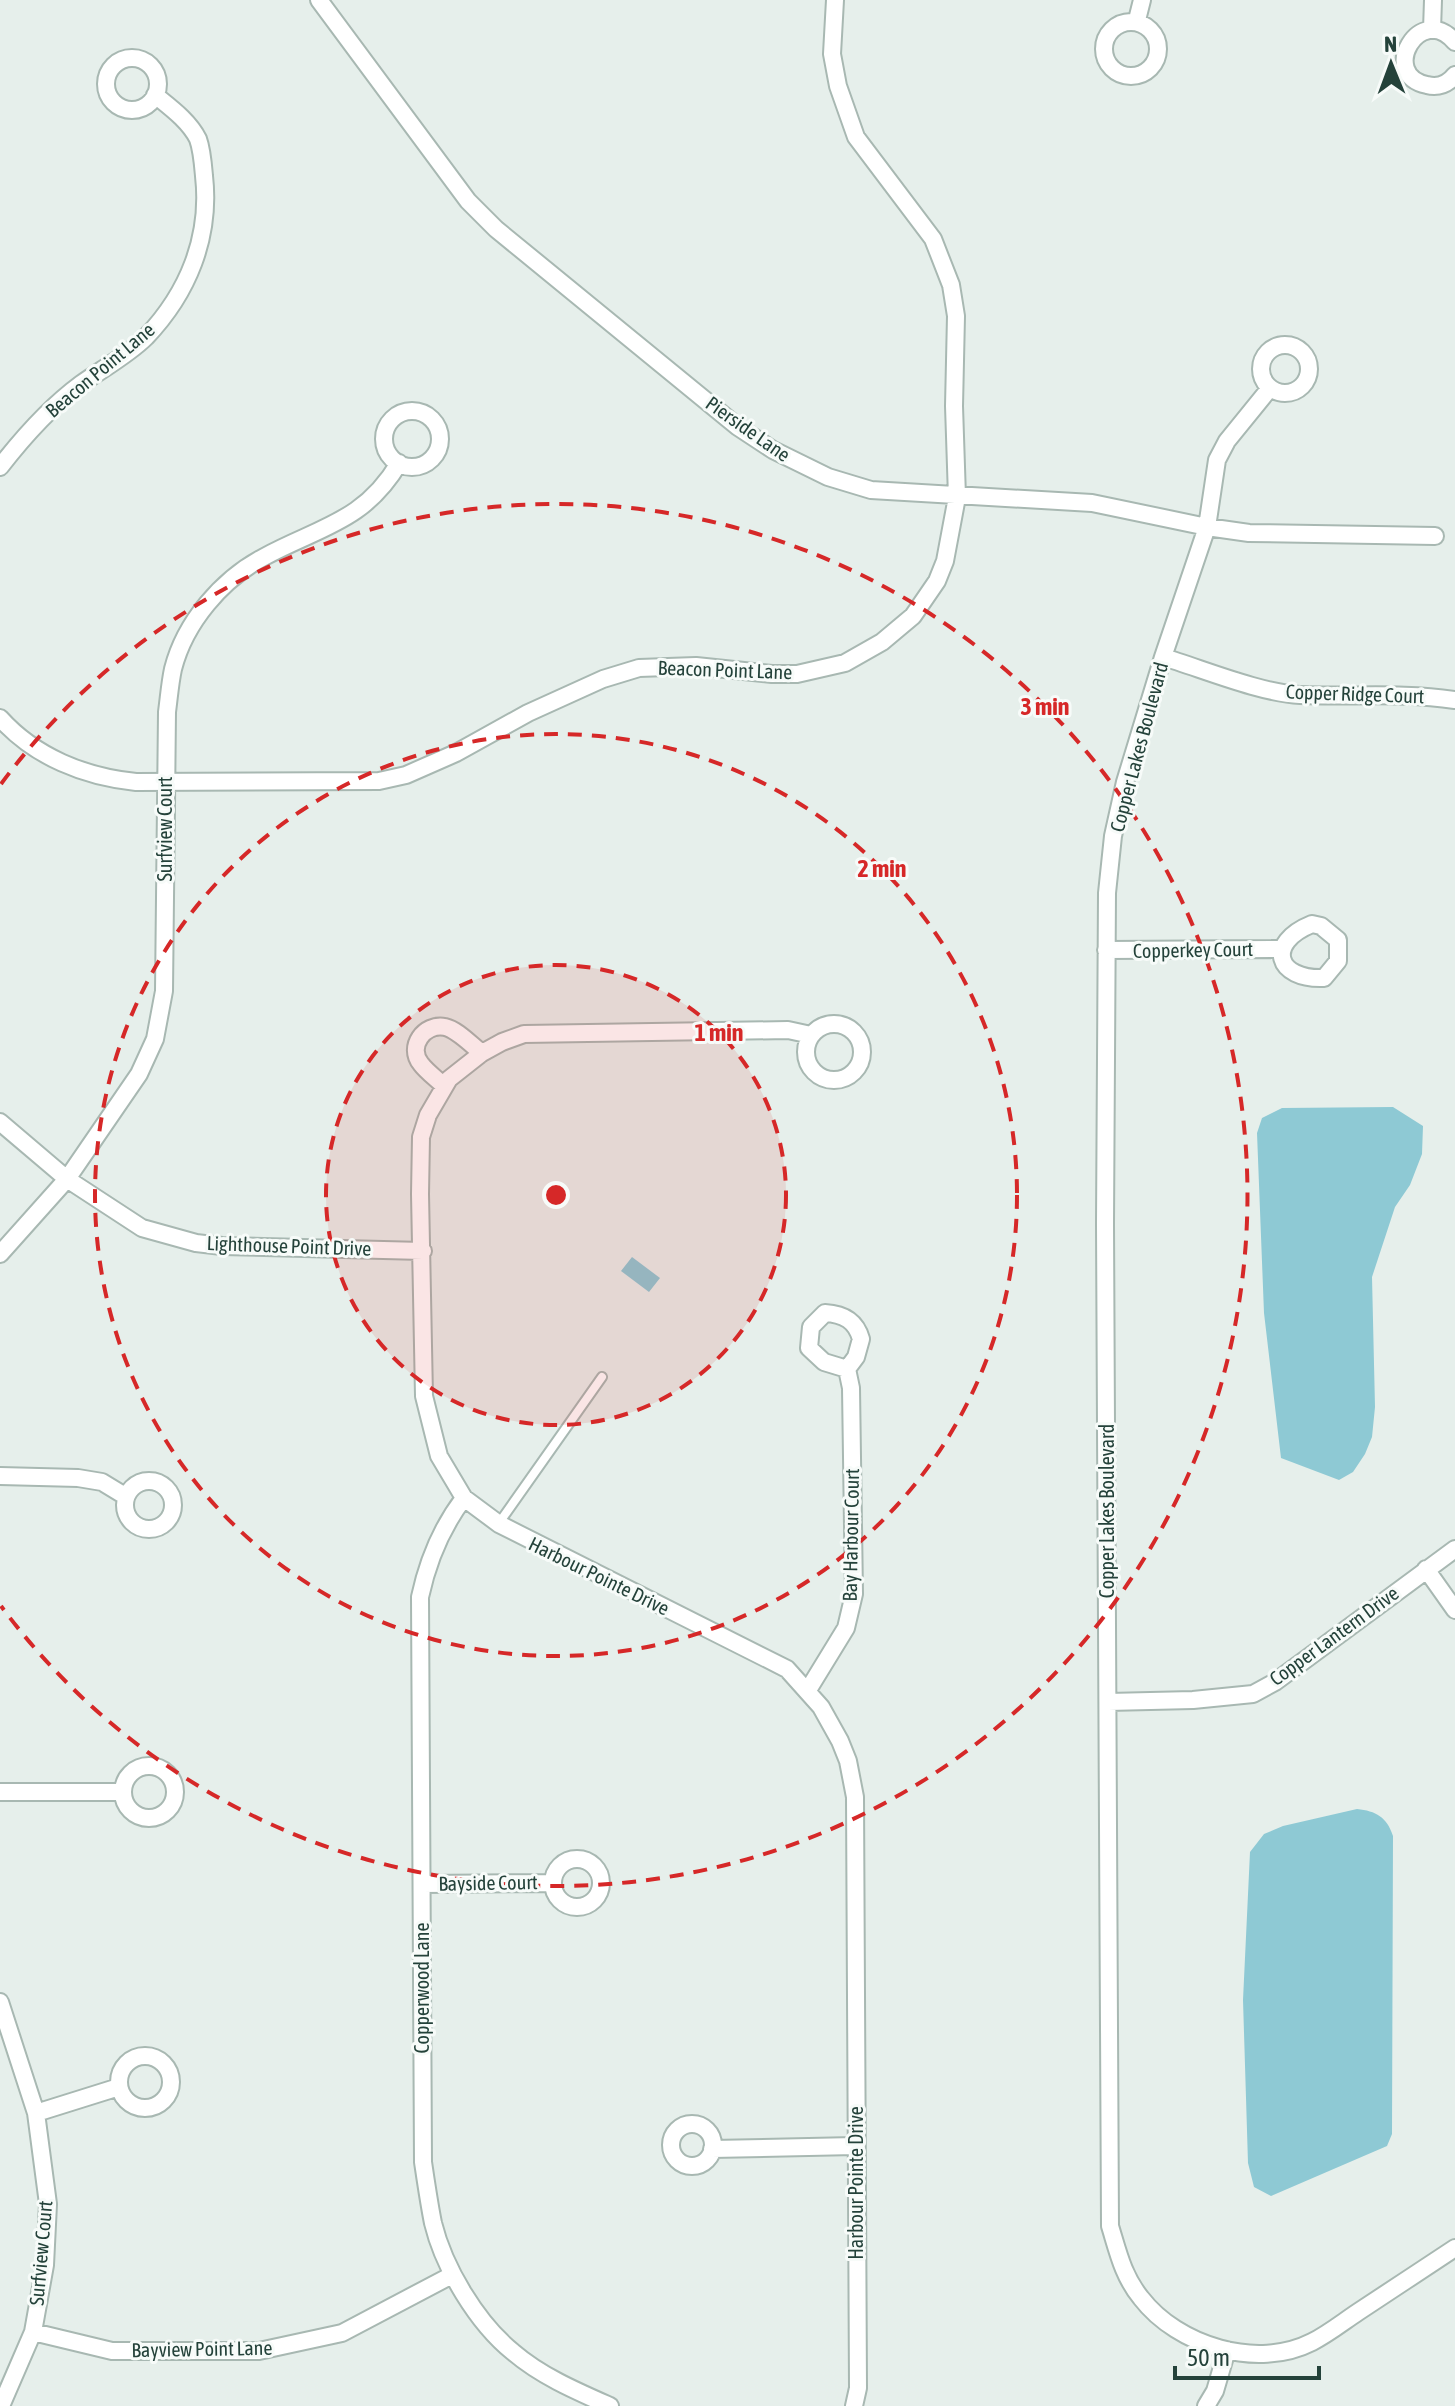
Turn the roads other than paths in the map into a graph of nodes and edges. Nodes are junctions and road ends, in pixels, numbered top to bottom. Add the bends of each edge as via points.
1 (319, 0) edge
2 (835, 0) edge
3 (1142, 0) edge
4 (1433, 0) edge
5 (1137, 20) dead end
6 (1432, 30) junction
7 (1455, 42) edge
8 (1455, 75) edge
9 (155, 95) dead end
10 (1270, 388) dead end
11 (399, 463) dead end
12 (0, 467) edge
13 (957, 497) junction
14 (1207, 527) junction
15 (1435, 536) dead end
16 (1163, 657) junction
17 (1455, 700) edge
18 (0, 718) edge
19 (165, 783) junction
20 (1281, 949) dead end
21 (1106, 950) junction
22 (811, 1035) dead end
23 (482, 1053) junction
24 (444, 1086) junction
25 (0, 1122) edge
26 (67, 1179) junction
27 (423, 1251) junction
28 (0, 1254) edge
29 (847, 1369) dead end
30 (602, 1377) dead end
31 (0, 1476) edge
32 (125, 1496) dead end
33 (464, 1498) junction
34 (499, 1524) junction
35 (1455, 1549) edge
36 (1426, 1569) junction
37 (1455, 1610) edge
38 (808, 1690) junction
39 (1108, 1702) junction
40 (0, 1792) edge
41 (123, 1792) dead end
42 (553, 1883) dead end
43 (422, 1884) junction
44 (0, 2002) edge
45 (119, 2087) dead end
46 (36, 2113) junction
47 (855, 2146) junction
48 (712, 2149) dead end
49 (1455, 2248) edge
50 (452, 2275) junction
51 (33, 2332) junction
52 (1227, 2350) junction
53 (1, 2406) edge
54 (610, 2406) edge
55 (854, 2406) edge
56 (1206, 2406) edge

1 - 13 street, Pierside Lane via 468,201 738,427 828,477 871,490
2 - 13 street, Beacon Point Lane via 832,54 846,113 856,137 933,239 951,285 956,316
3 - 5 street
4 - 6 street
6 - 7 street
6 - 8 street via 1410,41 1406,68 1414,80 1434,87
9 - 12 street, Beacon Point Lane via 181,116 201,154 206,220 190,274 144,340 50,409
10 - 14 street, Copper Lakes Boulevard via 1217,460
11 - 19 street, Surfview Court via 385,485 348,517 263,557 219,590 187,631 173,669
13 - 14 street, Pierside Lane via 1092,503
13 - 19 street, Beacon Point Lane via 945,561 925,600 882,642 845,663 797,674 696,666 639,668 528,713 406,775 379,781
14 - 15 street, Pierside Lane via 1249,533
14 - 16 street, Copper Lakes Boulevard
16 - 17 street, Copper Ridge Court via 1298,695 1414,694
16 - 21 street, Copper Lakes Boulevard via 1113,836
18 - 19 street, Beacon Point Lane via 37,751 87,772 114,780
19 - 26 street, Surfview Court via 164,991 155,1039 139,1074
20 - 21 street, Copperkey Court
21 - 39 street, Copper Lakes Boulevard
22 - 23 street, Harbour Pointe Drive via 788,1030 524,1034
23 - 24 street, Harbour Pointe Drive
23 - 24 street via 450,1029 433,1027 423,1033 416,1056
24 - 27 street, Harbour Pointe Drive via 421,1137
25 - 26 street, Lighthouse Point Drive
26 - 27 street, Lighthouse Point Drive via 142,1228 196,1243
26 - 28 street, Surfview Court
27 - 33 street, Harbour Pointe Drive via 424,1396 439,1456
29 - 38 street, Bay Harbour Court via 854,1594 846,1628
30 - 34 lane
31 - 32 street via 90,1480
33 - 34 street, Harbour Pointe Drive
33 - 43 street, Copperwood Lane via 428,1561 420,1597
34 - 38 street, Harbour Pointe Drive via 787,1669
35 - 36 street, Copper Lantern Drive
36 - 37 street
36 - 39 street, Copper Lantern Drive via 1253,1694
38 - 47 street, Harbour Pointe Drive via 840,1741 855,1797
39 - 52 street, Copper Lakes Boulevard via 1110,2226 1122,2269 1141,2299 1167,2324
40 - 41 street
42 - 43 street, Bayside Court
43 - 50 street, Copperwood Lane via 423,2162 434,2224
44 - 46 street, Surfview Court
45 - 46 street
46 - 51 street, Surfview Court via 48,2204 45,2265
47 - 48 street
47 - 55 street, Harbour Pointe Drive
49 - 52 street, Copper Lakes Boulevard via 1311,2343 1272,2355
50 - 51 street, Bayview Point Lane via 342,2333 259,2351 112,2351
50 - 54 street, Copperwood Lane via 512,2352
51 - 53 street, Surfview Court
52 - 56 street

